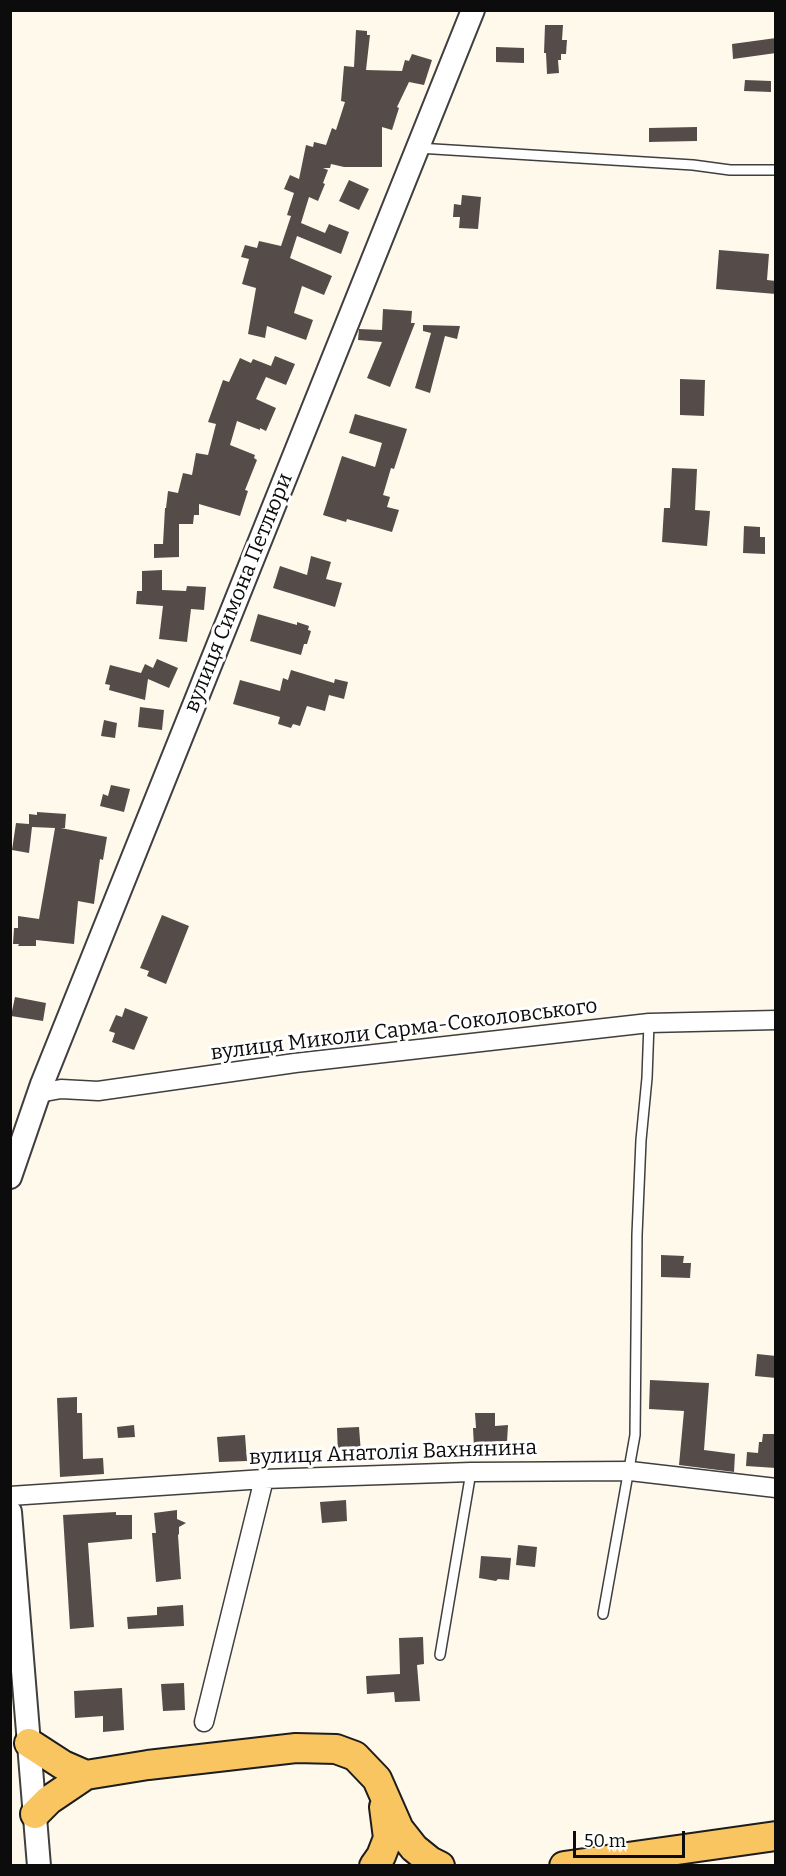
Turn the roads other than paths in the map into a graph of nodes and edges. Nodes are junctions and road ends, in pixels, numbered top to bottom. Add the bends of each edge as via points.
1 (473, 10) edge
2 (418, 148) junction
3 (776, 170) edge
4 (776, 1020) edge
5 (649, 1023) junction
6 (39, 1093) junction
7 (10, 1177) edge
8 (630, 1471) junction
9 (471, 1472) junction
10 (264, 1479) junction
11 (776, 1488) edge
12 (10, 1496) edge
13 (10, 1512) edge
14 (603, 1614) dead end
15 (440, 1655) dead end
16 (204, 1722) dead end
17 (29, 1743) junction
18 (86, 1774) junction
19 (377, 1779) junction
20 (35, 1814) junction
21 (776, 1836) edge
22 (39, 1866) edge
23 (374, 1866) edge
24 (440, 1866) edge
25 (564, 1866) edge

1 - 2 street, вулиця Симона Петлюри
2 - 3 lane
2 - 6 street, вулиця Симона Петлюри
4 - 5 street, вулиця Миколи Сарма-Соколовського
5 - 6 street, вулиця Миколи Сарма-Соколовського via 295,1063 98,1091 62,1089
5 - 8 lane via 637,1235 635,1435
6 - 7 street, вулиця Симона Петлюри
8 - 9 street, вулиця Анатолія Вахнянина
8 - 11 street, вулиця Анатолія Вахнянина
8 - 14 lane
9 - 10 street, вулиця Анатолія Вахнянина
9 - 15 lane
10 - 12 street, вулиця Анатолія Вахнянина
10 - 16 street
13 - 17 street
17 - 18 main road via 63,1765
17 - 20 street
18 - 19 main road via 306,1748 336,1749 355,1756
18 - 20 main road
19 - 23 main road via 388,1838
19 - 24 main road via 399,1829 414,1848
20 - 22 street
21 - 25 main road

